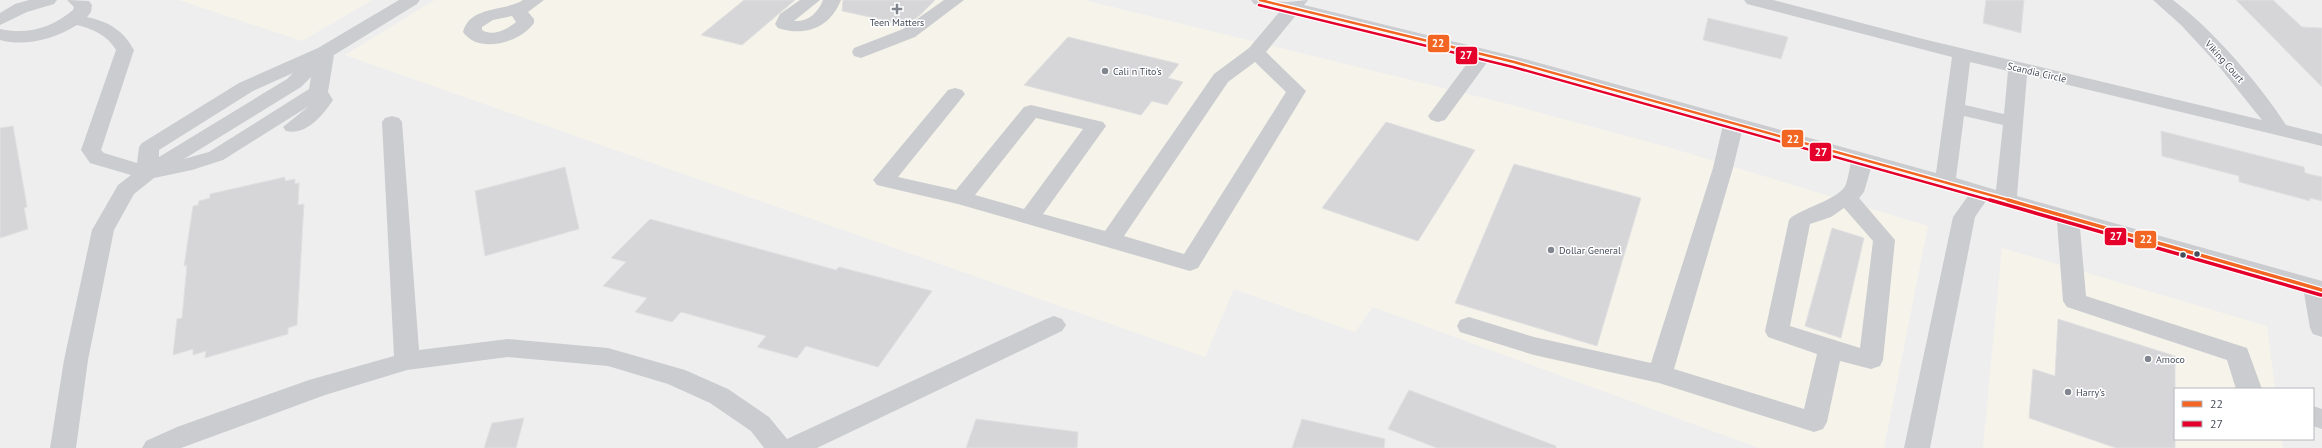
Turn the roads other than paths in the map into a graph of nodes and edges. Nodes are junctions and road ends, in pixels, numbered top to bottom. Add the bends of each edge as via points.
1 (48, 0) edge
2 (411, 0) edge
3 (535, 0) edge
4 (811, 0) edge
5 (832, 0) edge
6 (955, 0) edge
7 (1260, 0) edge
8 (1753, 0) edge
9 (2162, 0) edge
10 (1297, 4) edge
11 (75, 9) edge
12 (516, 12) dead end
13 (0, 20) edge
14 (0, 34) edge
15 (325, 52) junction
16 (860, 52) dead end
17 (1256, 52) junction
18 (1483, 54) junction
19 (1962, 54) junction
20 (2018, 67) junction
21 (318, 92) junction
22 (955, 94) dead end
23 (1955, 108) junction
24 (1438, 116) dead end
25 (392, 122) dead end
26 (1734, 122) junction
27 (2013, 122) junction
28 (293, 127) dead end
29 (2279, 130) junction
30 (2322, 140) edge
31 (1863, 158) junction
32 (147, 173) junction
33 (1945, 182) junction
34 (1982, 192) junction
35 (1847, 197) junction
36 (961, 198) junction
37 (2006, 199) junction
38 (1029, 217) junction
39 (2068, 217) junction
40 (1110, 240) junction
41 (2318, 288) edge
42 (1054, 325) dead end
43 (1469, 326) dead end
44 (2322, 328) edge
45 (1830, 349) junction
46 (407, 362) junction
47 (1660, 374) junction
48 (2249, 388) edge
49 (63, 448) edge
50 (154, 448) edge
51 (779, 448) edge
52 (792, 448) edge
53 (1917, 448) edge

1 - 13 street via 21,8
2 - 15 street
3 - 12 street
4 - 5 street via 786,18 784,24 796,27 816,22
6 - 16 street via 909,33
7 - 10 street
8 - 19 street, Scandia Circle
9 - 29 street, Viking Court via 2183,16 2210,44 2264,106
10 - 17 street
10 - 18 street
11 - 14 street via 52,30 18,37
11 - 32 street via 120,39 125,50 91,150 97,158
15 - 21 street
15 - 32 street via 294,83
17 - 40 street via 1221,78
17 - 40 street via 1296,91 1190,263
18 - 24 street
18 - 26 street
19 - 20 street, Scandia Circle
19 - 23 street
20 - 27 street
20 - 29 street, Scandia Circle
21 - 28 street via 323,100 316,111
21 - 32 street via 216,156 192,164
22 - 36 street via 884,180
23 - 27 street
23 - 33 street
25 - 46 street
26 - 31 street
26 - 47 street via 1723,168
27 - 37 street
29 - 30 street, Scandia Circle
31 - 33 street
31 - 35 street via 1853,192
32 - 49 street via 126,190 103,230 76,360
33 - 34 street
34 - 37 street
34 - 53 street via 1964,217
35 - 45 street via 1884,240 1871,360
35 - 45 street via 1823,212 1800,220 1777,331
36 - 38 street
36 - 38 street via 1031,111 1096,126
37 - 39 street
38 - 40 street
39 - 41 street
39 - 48 street via 2074,301 2238,354
41 - 44 street
42 - 52 street
43 - 47 street via 1534,346
45 - 47 street via 1814,422
46 - 50 street via 318,387
46 - 51 street via 508,348 608,357 676,377 719,396 760,424

